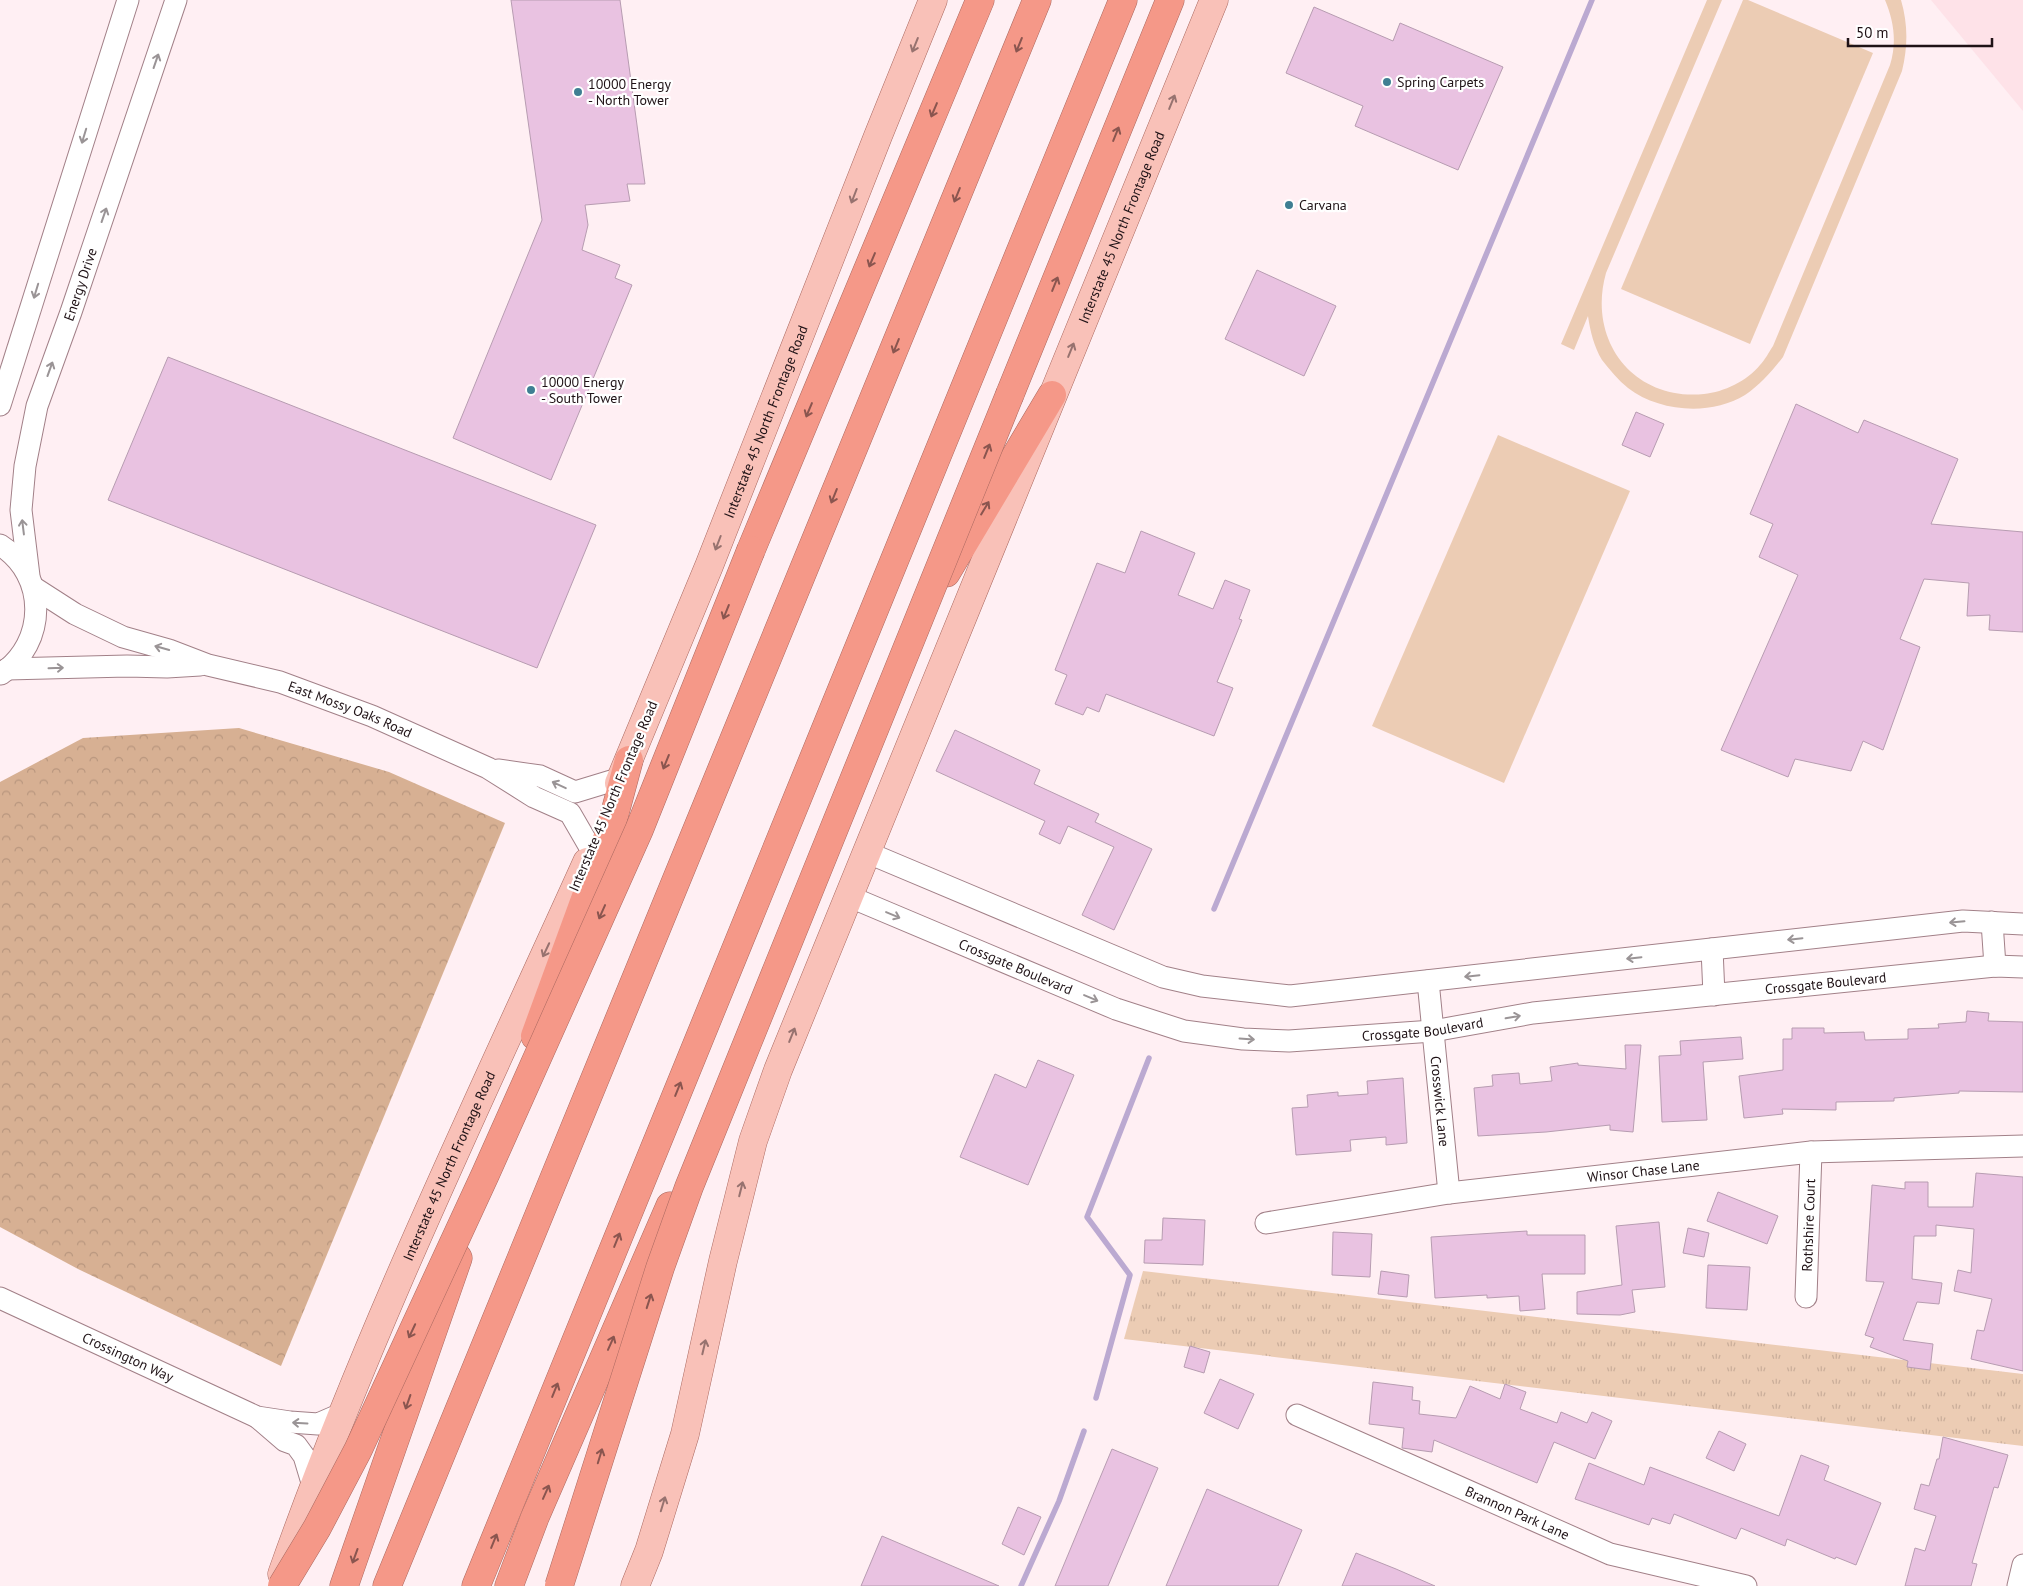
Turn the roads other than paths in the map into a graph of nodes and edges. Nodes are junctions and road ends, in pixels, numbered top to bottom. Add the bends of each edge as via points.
1 (128, 0) edge
2 (176, 0) edge
3 (933, 0) edge
4 (980, 0) edge
5 (1037, 0) edge
6 (1124, 0) edge
7 (1170, 0) edge
8 (1214, 0) edge
9 (1052, 395) junction
10 (0, 405) edge
11 (0, 545) edge
12 (31, 581) junction
13 (208, 664) junction
14 (4, 672) edge
15 (488, 768) junction
16 (625, 769) junction
17 (592, 851) junction
18 (866, 852) junction
19 (848, 896) junction
20 (1992, 922) junction
21 (2023, 924) edge
22 (1712, 949) junction
23 (1995, 966) junction
24 (2023, 967) edge
25 (1428, 981) junction
26 (1714, 995) junction
27 (1433, 1031) junction
28 (2023, 1146) edge
29 (1811, 1152) junction
30 (1450, 1193) junction
31 (1266, 1223) dead end
32 (1806, 1297) dead end
33 (0, 1298) edge
34 (341, 1414) junction
35 (1297, 1415) dead end
36 (257, 1417) junction
37 (313, 1486) junction
38 (2023, 1565) edge
39 (280, 1586) edge
40 (344, 1586) edge
41 (387, 1586) edge
42 (476, 1586) edge
43 (509, 1586) edge
44 (559, 1586) edge
45 (635, 1586) edge
46 (1746, 1586) edge
47 (2018, 1586) edge

1 -> 10 street
12 -> 2 street, Energy Drive via 21,510 25,466 37,406
3 -> 16 main road, Interstate 45 North Frontage Road via 709,566
4 -> 39 highway, bridge via 751,550 639,830 358,1450
5 -> 41 highway
42 -> 6 highway
44 -> 7 highway, bridge via 689,1187
9 -> 8 main road, Interstate 45 North Frontage Road
9 - 18 main road, Interstate 45 North Frontage Road
43 -> 9 highway via 539,1508 945,574
11 - 12 street via 15,556
13 -> 12 street, East Mossy Oaks Road via 123,637 75,614
12 - 14 street, Energy Drive via 36,600 35,626 25,650
14 -> 13 street, East Mossy Oaks Road
13 - 15 street, East Mossy Oaks Road via 280,682 372,716
16 -> 15 street, East Mossy Oaks Road via 575,792 540,776
15 - 17 street, East Mossy Oaks Road via 534,797 570,813
16 - 17 main road, Interstate 45 North Frontage Road
16 -> 40 highway via 610,831 542,1016
17 -> 34 main road, Interstate 45 North Frontage Road via 487,1077
18 - 19 main road, Interstate 45 North Frontage Road
18 - 25 street via 1163,977 1202,986 1290,996
19 -> 27 street, Crossgate Boulevard via 1116,1009 1184,1031 1290,1041
45 -> 19 main road, Interstate 45 North Frontage Road via 684,1434 753,1141
20 - 21 street
20 -> 22 street via 1963,921
20 - 23 street
22 -> 25 street
22 - 26 street
23 - 24 street, Crossgate Boulevard
23 - 26 street, Crossgate Boulevard
25 - 27 street, Crosswick Lane
27 -> 26 street, Crossgate Boulevard via 1532,1013
27 - 30 street, Crosswick Lane
28 - 29 street, Winsor Chase Lane
29 - 30 street, Winsor Chase Lane
29 - 32 street, Rothshire Court
30 - 31 street, Winsor Chase Lane
33 - 36 street, Crossington Way
34 -> 36 street, Crossington Way via 318,1424
34 - 37 main road, Interstate 45 North Frontage Road
35 - 46 street, Brannon Park Lane via 1610,1554
36 - 37 street, Crossington Way via 285,1441 296,1445 304,1456
37 - 39 main road, Interstate 45 North Frontage Road
38 - 47 street

